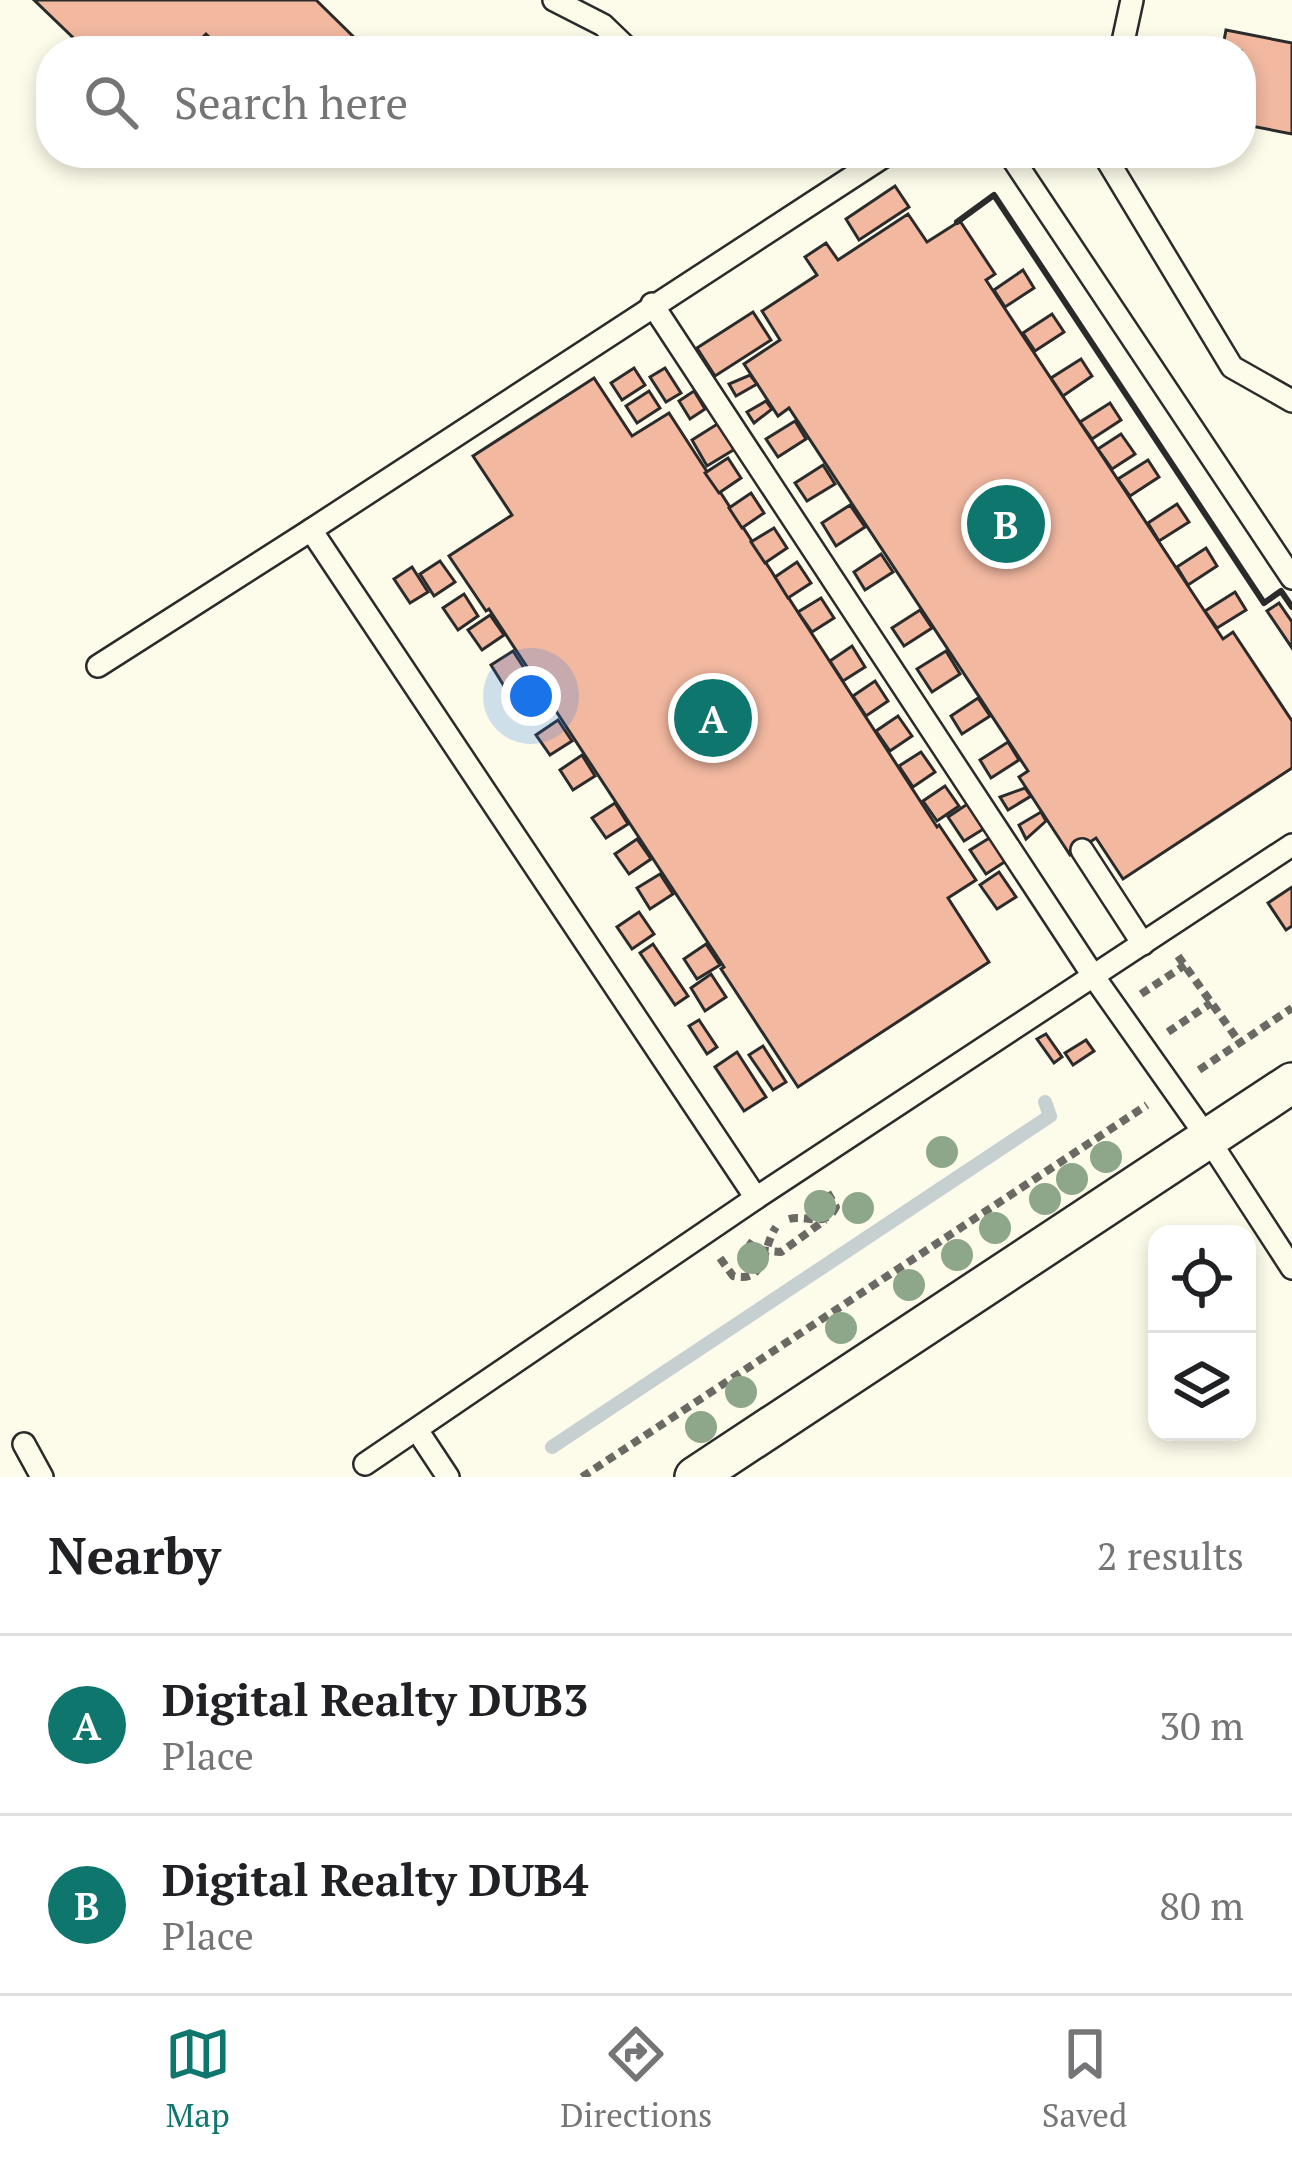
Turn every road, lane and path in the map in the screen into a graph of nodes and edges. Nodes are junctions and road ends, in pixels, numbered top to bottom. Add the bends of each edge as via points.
1 (554, 0) edge
2 (1132, 0) edge
3 (614, 36) edge
4 (1124, 36) edge
5 (865, 168) edge
6 (1019, 168) edge
7 (1112, 168) edge
8 (652, 304) junction
9 (1292, 400) edge
10 (311, 530) junction
11 (1292, 578) edge
12 (98, 666) dead end
13 (1292, 845) edge
14 (1082, 850) dead end
15 (1143, 944) junction
16 (1185, 965) dead end
17 (1094, 977) junction
18 (1201, 987) dead end
19 (1211, 1003) junction
20 (1292, 1008) edge
21 (1117, 1010) junction
22 (1240, 1043) junction
23 (1144, 1048) junction
24 (1292, 1083) edge
25 (1172, 1088) junction
26 (1209, 1140) junction
27 (809, 1163) junction
28 (756, 1198) junction
29 (728, 1217) junction
30 (825, 1220) junction
31 (703, 1234) junction
32 (766, 1251) junction
33 (1292, 1268) edge
34 (417, 1430) junction
35 (23, 1444) dead end
36 (365, 1464) dead end
37 (42, 1477) edge
38 (448, 1477) edge
39 (582, 1477) edge
40 (694, 1477) edge

1 - 3 lane
2 - 4 lane
5 - 8 lane
6 - 11 lane
7 - 9 lane via 1232,367
8 - 10 lane
8 - 17 lane
10 - 12 lane
10 - 28 lane
13 - 15 lane
14 - 15 lane
15 - 17 lane
16 - 21 path
17 - 21 lane
17 - 27 lane
18 - 19 path
19 - 22 path
19 - 23 path
20 - 22 path
21 - 23 lane
22 - 25 path
23 - 25 lane
24 - 26 street
25 - 26 lane
25 - 39 path
26 - 33 lane
26 - 40 street
27 - 28 lane
27 - 30 path via 836,1207
28 - 29 lane
29 - 31 lane
29 - 32 path
30 - 32 path via 781,1252
30 - 32 path via 788,1220 772,1231
31 - 32 path via 742,1279 761,1268
31 - 34 lane
34 - 36 lane
34 - 38 lane
35 - 37 lane

